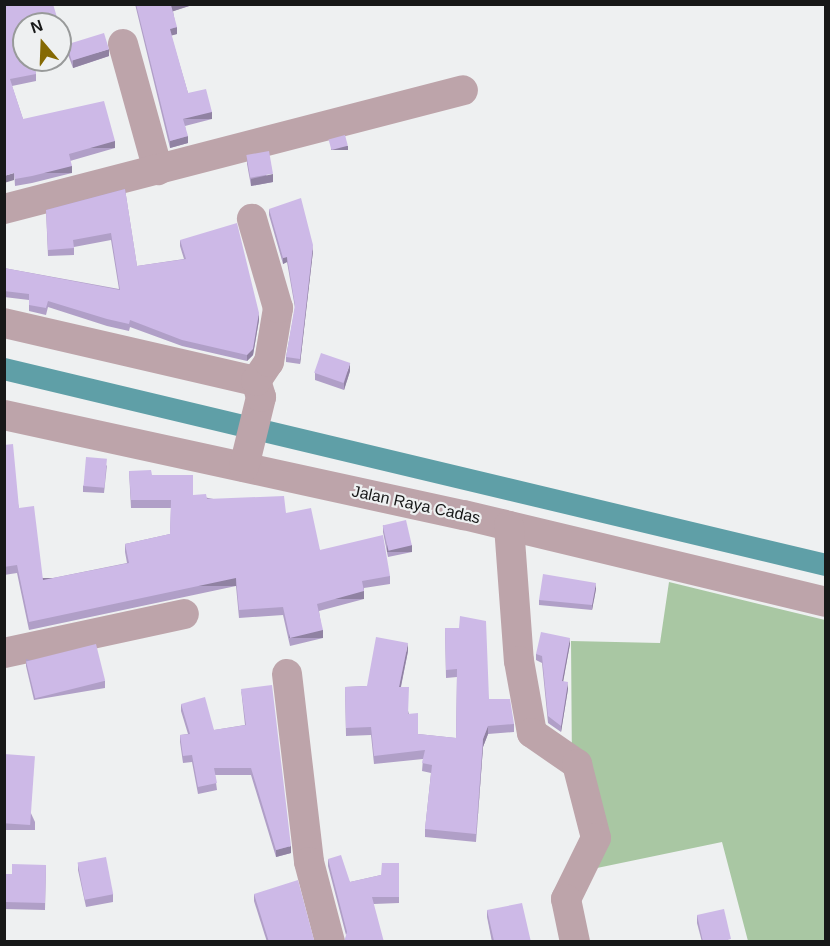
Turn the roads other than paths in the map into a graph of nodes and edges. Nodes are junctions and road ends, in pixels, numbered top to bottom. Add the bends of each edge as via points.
1 (123, 44) dead end
2 (463, 90) dead end
3 (158, 170) junction
4 (4, 209) edge
5 (252, 219) dead end
6 (4, 323) edge
7 (258, 389) junction
8 (4, 415) edge
9 (246, 459) junction
10 (509, 526) junction
11 (825, 602) edge
12 (184, 614) dead end
13 (4, 653) edge
14 (287, 674) dead end
15 (330, 942) edge
16 (575, 942) edge

1 - 3 street
2 - 3 street
3 - 4 street
5 - 7 street via 265,271 278,293 269,362
6 - 7 street
7 - 9 street
8 - 9 street, Jalan Raya Cadas
9 - 10 street, Jalan Raya Cadas
10 - 11 street, Jalan Raya Cadas
10 - 16 street via 519,661 532,733 577,764 596,838 566,899
12 - 13 street
14 - 15 street via 309,862

